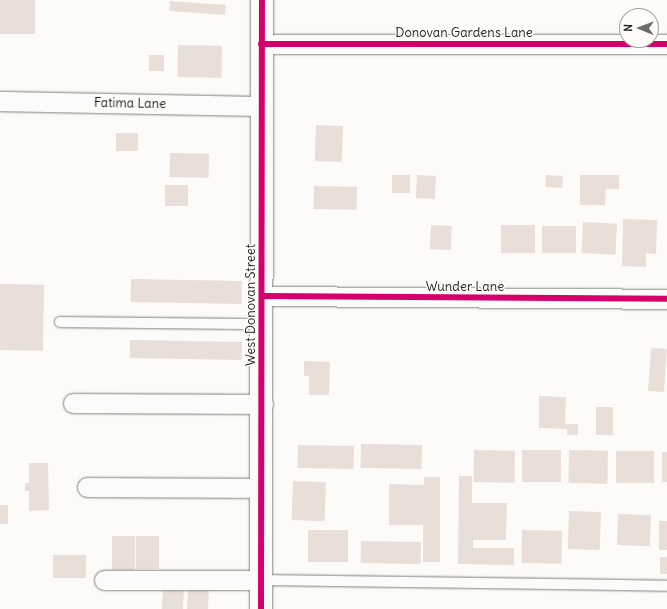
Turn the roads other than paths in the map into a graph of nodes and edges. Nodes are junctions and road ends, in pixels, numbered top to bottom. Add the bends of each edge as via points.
1 (262, 0) edge
2 (261, 44) junction
3 (667, 44) edge
4 (0, 101) edge
5 (261, 106) junction
6 (263, 296) junction
7 (667, 299) edge
8 (60, 322) dead end
9 (263, 324) junction
10 (73, 403) dead end
11 (263, 404) junction
12 (87, 487) dead end
13 (262, 488) junction
14 (104, 580) dead end
15 (260, 580) junction
16 (667, 586) edge
17 (261, 609) edge

1 - 2 street, West Donovan Street
2 - 3 street, Donovan Gardens Lane
2 - 5 street, West Donovan Street
4 - 5 street, Fatima Lane
5 - 6 street, West Donovan Street
6 - 7 street, Wunder Lane
6 - 9 street, West Donovan Street
8 - 9 lane
9 - 11 street, West Donovan Street
10 - 11 street
11 - 13 street, West Donovan Street
12 - 13 street
13 - 15 street, West Donovan Street
14 - 15 street
15 - 16 lane
15 - 17 street, West Donovan Street

